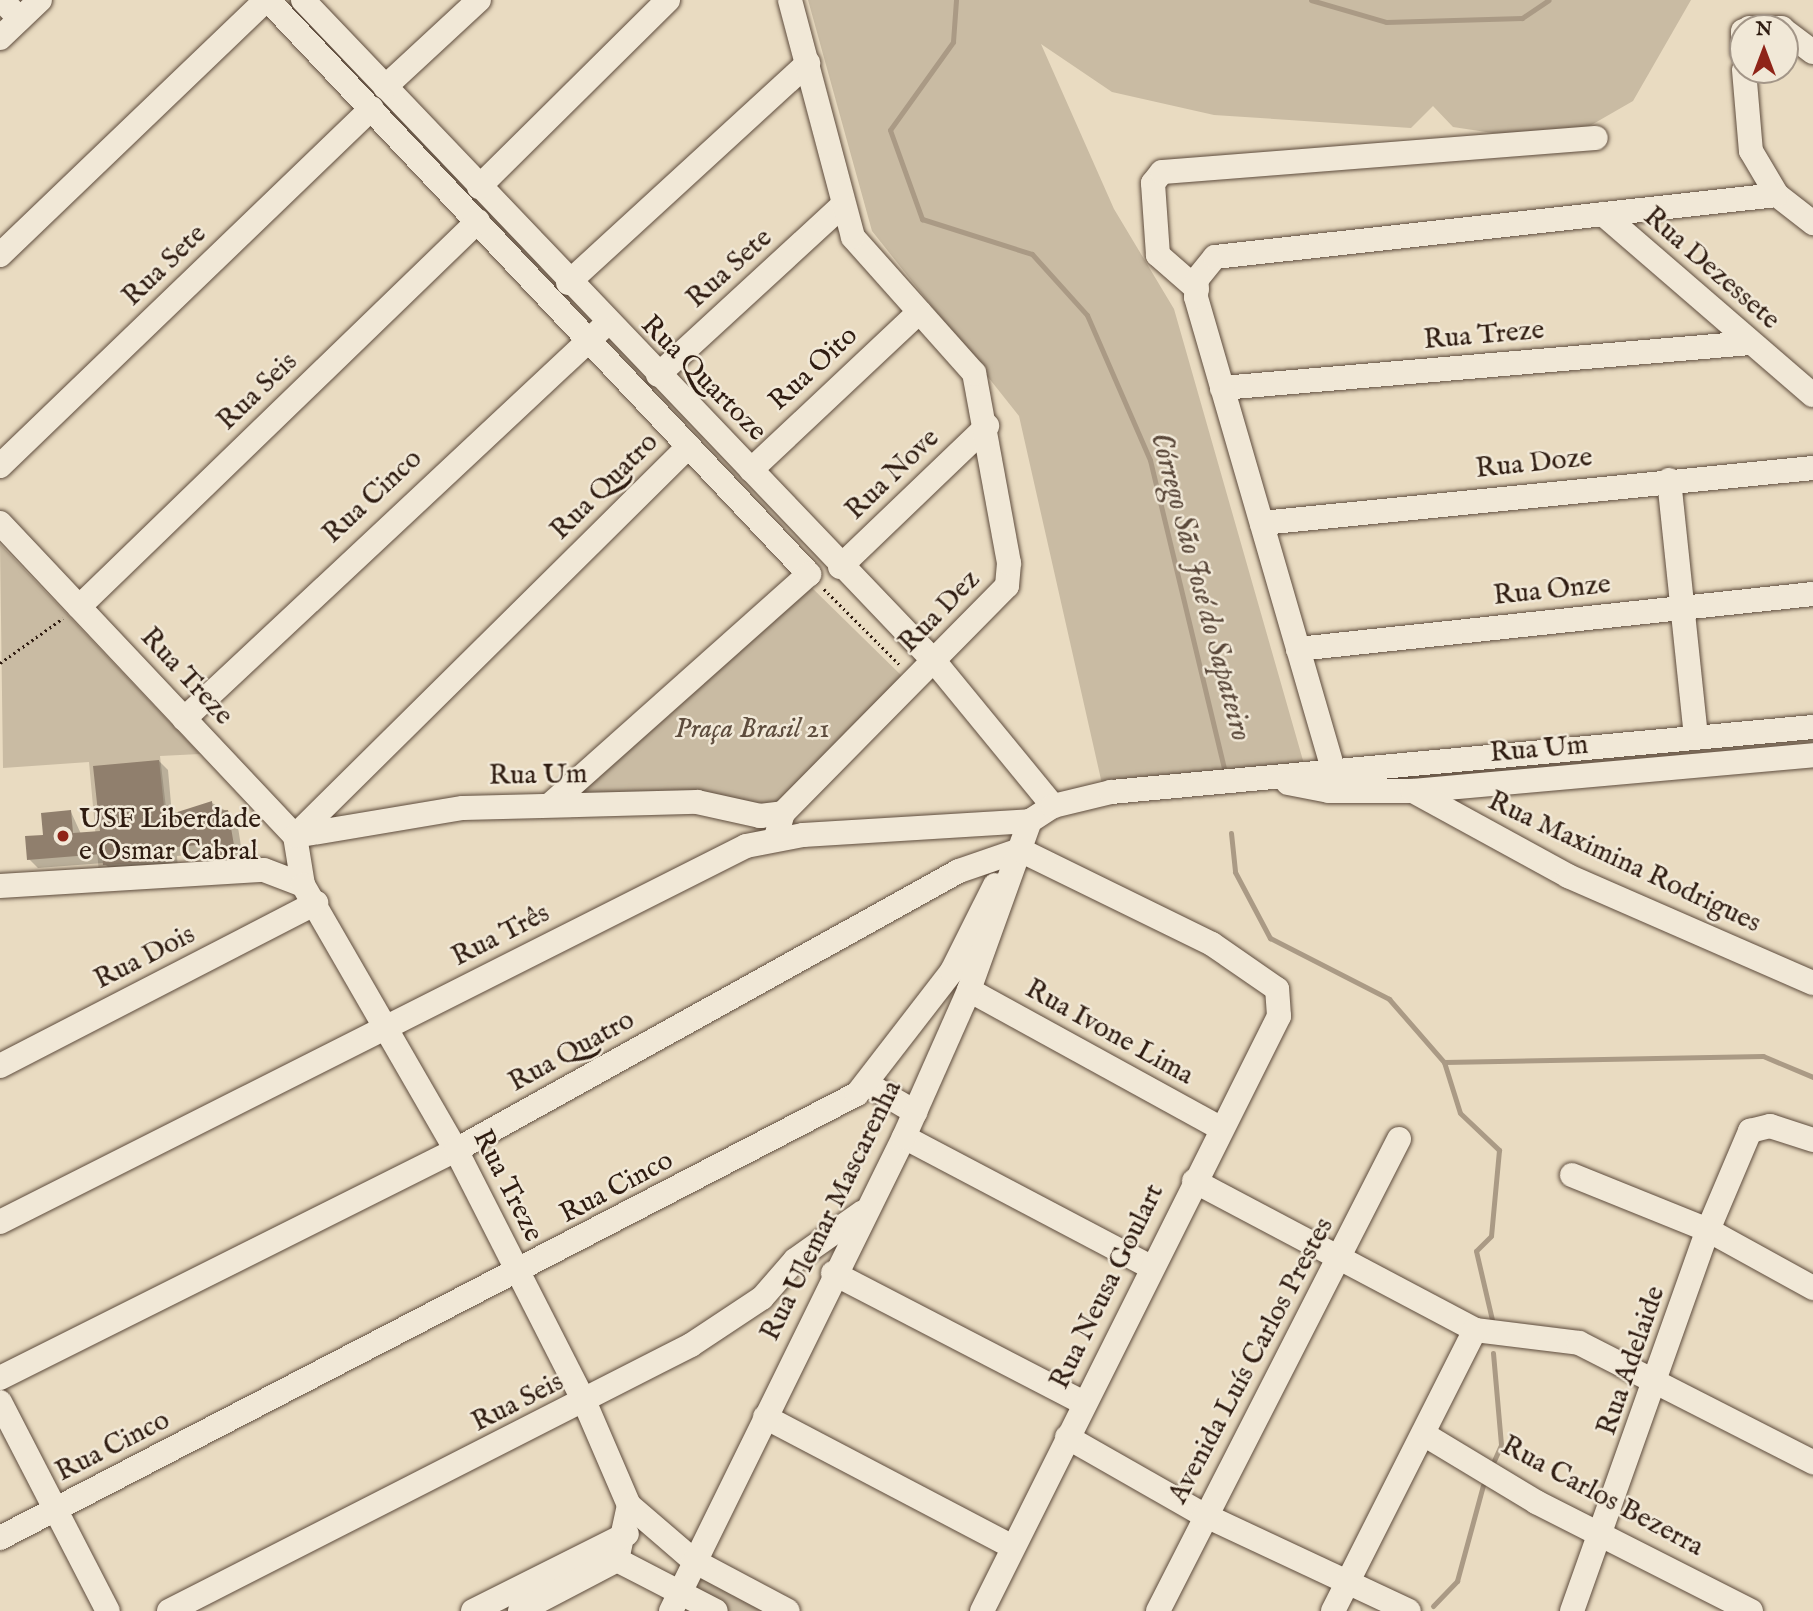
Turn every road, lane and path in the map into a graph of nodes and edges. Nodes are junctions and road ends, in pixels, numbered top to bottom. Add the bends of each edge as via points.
1 (2, 0) edge
2 (40, 0) edge
3 (267, 0) edge
4 (303, 0) edge
5 (479, 0) edge
6 (668, 0) edge
7 (790, 0) edge
8 (20, 19) junction
9 (0, 38) edge
10 (1799, 41) edge
11 (1813, 52) edge
12 (808, 62) junction
13 (1745, 84) edge
14 (378, 97) junction
15 (1597, 138) dead end
16 (479, 187) junction
17 (1777, 195) junction
18 (841, 208) junction
19 (1603, 214) junction
20 (478, 221) junction
21 (1813, 223) edge
22 (0, 255) edge
23 (568, 283) junction
24 (1196, 289) junction
25 (919, 312) junction
26 (598, 332) junction
27 (1750, 343) junction
28 (658, 375) junction
29 (1223, 388) junction
30 (1813, 395) edge
31 (680, 398) junction
32 (662, 417) junction
33 (987, 426) junction
34 (697, 455) junction
35 (744, 463) junction
36 (0, 466) edge
37 (1813, 468) edge
38 (1669, 480) junction
39 (0, 523) edge
40 (1262, 523) junction
41 (839, 567) junction
42 (809, 574) junction
43 (1813, 594) edge
44 (79, 607) junction
45 (1683, 607) junction
46 (1298, 649) junction
47 (934, 661) junction
48 (0, 663) edge
49 (916, 680) junction
50 (184, 719) junction
51 (1813, 727) edge
52 (1696, 738) junction
53 (1813, 755) edge
54 (1333, 769) junction
55 (1272, 779) junction
56 (1413, 791) junction
57 (551, 804) junction
58 (1052, 806) junction
59 (783, 813) junction
60 (1030, 821) junction
61 (295, 836) junction
62 (776, 837) junction
63 (1014, 852) junction
64 (0, 886) edge
65 (310, 894) junction
66 (1813, 983) edge
67 (969, 990) junction
68 (389, 1025) junction
69 (0, 1066) edge
70 (867, 1084) junction
71 (915, 1112) junction
72 (1220, 1128) junction
73 (904, 1137) junction
74 (1399, 1139) dead end
75 (1813, 1140) edge
76 (456, 1150) junction
77 (1572, 1175) dead end
78 (1194, 1181) junction
79 (867, 1208) junction
80 (0, 1222) edge
81 (1708, 1230) junction
82 (1340, 1262) junction
83 (1151, 1267) junction
84 (832, 1273) junction
85 (518, 1274) junction
86 (1813, 1288) edge
87 (1475, 1330) junction
88 (0, 1378) edge
89 (1659, 1379) junction
90 (0, 1402) edge
91 (585, 1403) junction
92 (1084, 1403) junction
93 (765, 1417) junction
94 (1425, 1435) junction
95 (1067, 1437) junction
96 (1813, 1462) edge
97 (629, 1505) junction
98 (56, 1509) junction
99 (1203, 1515) junction
100 (1603, 1533) junction
101 (627, 1534) junction
102 (0, 1538) edge
103 (1013, 1547) junction
104 (617, 1560) junction
105 (696, 1562) junction
106 (1346, 1584) junction
107 (676, 1602) edge
108 (108, 1611) edge
109 (169, 1611) edge
110 (473, 1611) edge
111 (520, 1611) edge
112 (716, 1611) edge
113 (788, 1611) edge
114 (982, 1611) edge
115 (1158, 1611) edge
116 (1333, 1611) edge
117 (1409, 1611) edge
118 (1572, 1611) edge
119 (1751, 1611) edge

1 - 8 street
2 - 8 street
3 - 14 street, Rua Quartoze
3 - 22 street
4 - 14 street, Rua Quartoze
5 - 14 street
6 - 16 street
7 - 12 street
8 - 9 street
10 - 11 street
12 - 18 street
12 - 23 street
13 - 17 street via 1751,151
14 - 16 street, Rua Quartoze
14 - 20 street, Rua Quartoze
14 - 36 street, Rua Sete
15 - 24 street via 1162,172 1153,183 1158,255
16 - 23 street, Rua Quartoze
17 - 19 street
17 - 21 street
18 - 25 street via 853,237
18 - 28 street, Rua Sete
19 - 24 street via 1215,257
19 - 27 street, Rua Dezessete
20 - 26 street, Rua Quartoze
20 - 44 street, Rua Seis
23 - 26 street, Rua Quartoze
24 - 29 street
25 - 33 street via 974,373
25 - 35 street, Rua Oito
26 - 28 street, Rua Quartoze
26 - 32 street, Rua Quartoze
26 - 50 street, Rua Cinco
27 - 29 street, Rua Treze
27 - 30 street, Rua Dezessete
28 - 31 street, Rua Quartoze
29 - 40 street
31 - 32 street
31 - 35 street, Rua Quartoze
32 - 34 street, Rua Quartoze
33 - 41 street, Rua Nove
33 - 47 street, Rua Dez via 1007,586
34 - 35 street
34 - 42 street, Rua Quartoze
34 - 61 street, Rua Quatro
35 - 41 street, Rua Quartoze
37 - 38 street, Rua Doze
38 - 40 street, Rua Doze
38 - 45 street
39 - 44 street, Rua Treze
40 - 46 street
41 - 47 street, Rua Quartoze
42 - 49 path
42 - 57 street
43 - 45 street, Rua Onze
44 - 48 path
44 - 50 street, Rua Treze
45 - 46 street, Rua Onze
45 - 52 street
46 - 54 street
47 - 49 street, Rua Dez
47 - 58 street, Rua Quartoze
49 - 59 street, Rua Dez
50 - 61 street, Rua Treze
51 - 52 street, Rua Um
52 - 54 street, Rua Um
53 - 56 street, Rua Um
54 - 55 street, Rua Um
55 - 56 street, Rua Um via 1329,791
55 - 58 street, Rua Um via 1111,792
56 - 66 street, Rua Maximina Rodrigues via 1568,876
57 - 59 street, Rua Um via 697,802 760,816
57 - 61 street, Rua Um via 463,808
58 - 60 street, Rua Um
59 - 62 street
60 - 62 street, Rua Três
60 - 63 street
61 - 65 street, Rua Treze
62 - 68 street, Rua Três via 722,858
63 - 67 street, Rua Ulemar Mascarenha
63 - 70 street, Rua Cinco via 952,971
63 - 72 street, Rua Neusa Goulart via 1212,944 1277,989 1279,1016
63 - 76 street, Rua Quatro via 959,871
64 - 65 street via 264,870
65 - 68 street, Rua Treze
65 - 69 street, Rua Dois
67 - 71 street, Rua Ulemar Mascarenha
67 - 72 street, Rua Ivone Lima
68 - 76 street, Rua Treze
68 - 80 street, Rua Três
70 - 71 street
70 - 85 street, Rua Cinco
71 - 73 street, Rua Ulemar Mascarenha
72 - 78 street, Rua Neusa Goulart
73 - 79 street, Rua Ulemar Mascarenha
73 - 83 street
74 - 82 street, Avenida Luís Carlos Prestes
75 - 81 street, Rua Adelaide via 1770,1126 1751,1132
76 - 85 street, Rua Treze
76 - 88 street, Rua Quatro
77 - 81 street
78 - 82 street
78 - 83 street, Rua Neusa Goulart
79 - 84 street, Rua Ulemar Mascarenha
79 - 91 street, Rua Seis via 795,1261 762,1298
81 - 86 street
81 - 89 street, Rua Adelaide
82 - 87 street
82 - 99 street, Avenida Luís Carlos Prestes
83 - 92 street, Rua Neusa Goulart
84 - 92 street
84 - 93 street, Rua Ulemar Mascarenha
85 - 91 street, Rua Treze
85 - 98 street, Rua Cinco
87 - 89 street via 1579,1343
87 - 94 street
89 - 96 street
89 - 100 street, Rua Adelaide
90 - 98 street
91 - 97 street, Rua Treze
91 - 109 street, Rua Seis
92 - 95 street, Rua Neusa Goulart
93 - 103 street
93 - 105 street, Rua Ulemar Mascarenha
94 - 100 street, Rua Carlos Bezerra via 1536,1502
94 - 106 street
95 - 99 street
95 - 103 street, Rua Neusa Goulart
97 - 101 street
97 - 105 street
98 - 102 street, Rua Cinco
98 - 108 street
99 - 106 street
99 - 115 street, Avenida Luís Carlos Prestes
100 - 118 street, Rua Adelaide
100 - 119 street, Rua Carlos Bezerra
101 - 104 street
101 - 105 street
101 - 110 street
103 - 114 street, Rua Neusa Goulart
104 - 107 street
104 - 111 street
105 - 107 street, Rua Ulemar Mascarenha
105 - 113 street
106 - 116 street
106 - 117 street
107 - 112 street

